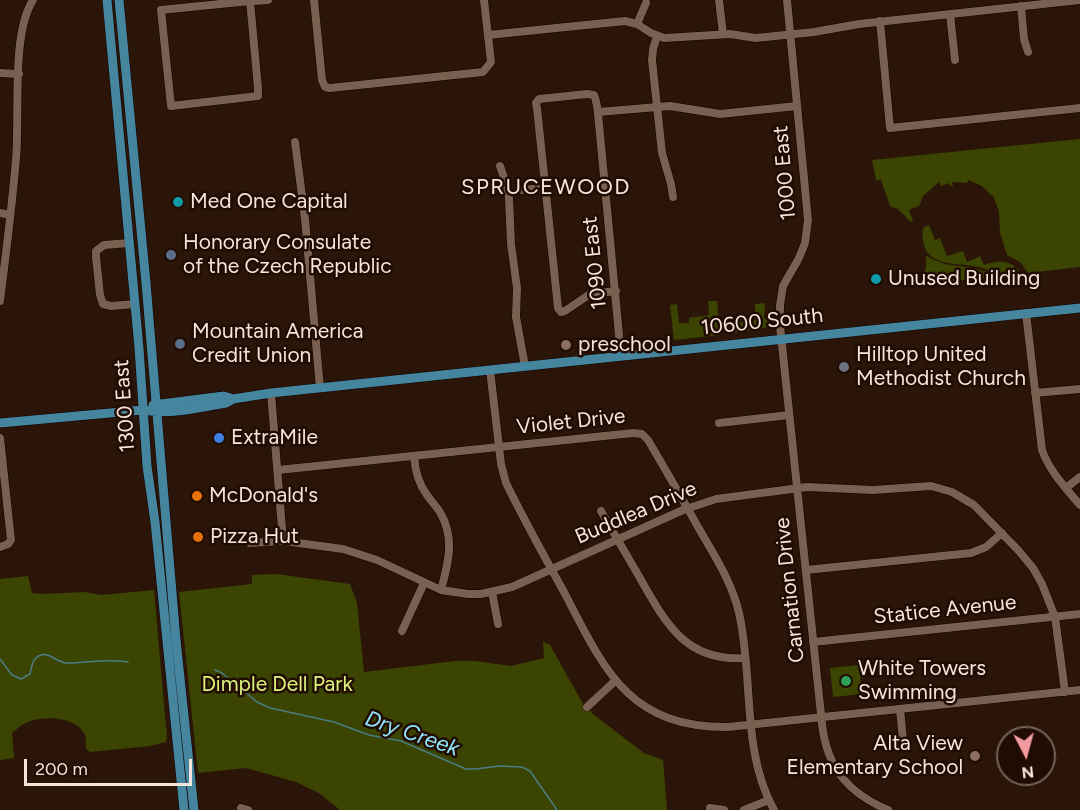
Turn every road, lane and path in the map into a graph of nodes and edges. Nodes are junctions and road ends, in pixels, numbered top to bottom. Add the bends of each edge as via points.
1 (33, 0) edge
2 (107, 0) edge
3 (117, 0) edge
4 (267, 0) edge
5 (314, 0) edge
6 (484, 0) edge
7 (719, 0) edge
8 (787, 0) edge
9 (1080, 0) edge
10 (250, 1) edge
11 (646, 3) dead end
12 (1021, 6) junction
13 (950, 14) junction
14 (879, 21) junction
15 (637, 24) junction
16 (488, 34) junction
17 (723, 34) junction
18 (791, 35) junction
19 (657, 36) junction
20 (1028, 52) dead end
21 (955, 60) dead end
22 (0, 73) edge
23 (19, 74) junction
24 (657, 106) junction
25 (798, 106) junction
26 (1080, 108) edge
27 (598, 112) junction
28 (295, 142) dead end
29 (500, 166) dead end
30 (545, 188) junction
31 (520, 190) dead end
32 (673, 197) dead end
33 (0, 213) edge
34 (10, 215) junction
35 (129, 243) junction
36 (616, 291) junction
37 (0, 301) edge
38 (135, 304) junction
39 (1080, 308) edge
40 (1026, 313) junction
41 (781, 338) junction
42 (621, 356) junction
43 (525, 366) junction
44 (490, 370) junction
45 (320, 388) junction
46 (1080, 388) edge
47 (271, 393) junction
48 (1035, 393) junction
49 (156, 408) junction
50 (143, 410) junction
51 (789, 415) junction
52 (0, 423) edge
53 (719, 423) dead end
54 (0, 438) edge
55 (499, 447) junction
56 (414, 456) junction
57 (278, 470) junction
58 (1080, 477) edge
59 (798, 488) junction
60 (1066, 488) junction
61 (1080, 505) edge
62 (687, 508) junction
63 (601, 511) dead end
64 (1002, 533) junction
65 (618, 539) junction
66 (283, 542) junction
67 (250, 543) dead end
68 (4, 545) edge
69 (551, 569) junction
70 (806, 570) junction
71 (424, 583) junction
72 (441, 590) junction
73 (492, 592) junction
74 (1080, 614) edge
75 (1055, 617) junction
76 (498, 624) dead end
77 (402, 631) dead end
78 (813, 642) junction
79 (746, 658) junction
80 (615, 681) junction
81 (1080, 690) edge
82 (1065, 692) junction
83 (587, 707) dead end
84 (900, 709) junction
85 (821, 718) junction
86 (752, 725) junction
87 (903, 740) dead end
88 (769, 800) junction
89 (710, 808) dead end
90 (184, 810) edge
91 (194, 810) edge
92 (724, 810) edge
93 (744, 810) edge
94 (774, 810) edge
95 (888, 810) edge

1 - 23 street via 22,24
2 - 35 main road, 1300 East
3 - 49 main road, 1300 East
4 - 10 street
5 - 16 street via 325,87 480,73 491,63
6 - 16 street
7 - 17 street
8 - 18 street, 1000 East
9 - 12 street
10 - 10 street via 161,10 171,106 258,96
11 - 15 street
12 - 13 street
12 - 20 street
13 - 14 street
13 - 21 street
14 - 18 street
14 - 26 street via 890,128
15 - 16 street via 619,21
15 - 19 street
17 - 18 street via 749,38
17 - 19 street via 670,39
18 - 25 street, 1000 East
19 - 24 street via 652,55
22 - 23 street
23 - 34 street
24 - 25 street via 720,114
24 - 27 street
24 - 32 street via 662,153
25 - 41 street, 1000 East via 808,231 800,258 783,286
27 - 30 street, 1090 East via 594,95 537,101
27 - 36 street, 1090 East
28 - 45 street
29 - 43 street via 509,198 516,317
30 - 31 street
30 - 36 street via 556,299 561,312 590,294
33 - 34 street
34 - 37 street
35 - 38 main road, 1300 East
35 - 38 street via 104,245 96,251 100,295 103,304
36 - 42 street, 1090 East
38 - 50 main road, 1300 East
39 - 40 main road, 10600 South
40 - 41 main road, 10600 South
40 - 48 street
41 - 42 main road, 10600 South
41 - 51 street, Carnation Drive
42 - 43 main road, 10600 South
43 - 44 main road, 10600 South
44 - 45 main road, 10600 South
44 - 55 street
45 - 47 main road, 10600 South
46 - 48 street
47 - 49 main road, 10600 South via 217,405
47 - 57 street
48 - 60 street via 1042,450
49 - 50 main road, 10600 South
49 - 91 main road, 1300 East
50 - 52 main road, 10600 South
50 - 90 main road, 1300 East
51 - 53 street
51 - 59 street, Carnation Drive
54 - 68 street via 11,540
55 - 56 street, Violet Drive
55 - 62 street, Violet Drive via 642,434
55 - 69 street via 506,483
56 - 57 street, Violet Drive
56 - 72 street via 417,478 447,529 449,559
57 - 66 street
58 - 60 street
59 - 62 street, Buddlea Drive via 732,496
59 - 64 street, Buddlea Drive via 941,488 962,496
59 - 70 street, Carnation Drive
60 - 61 street
62 - 65 street, Buddlea Drive
62 - 79 street, Violet Drive via 730,585
63 - 65 street
64 - 70 street via 986,547 971,553
64 - 75 street, Buddlea Drive via 1033,568
65 - 69 street, Buddlea Drive
65 - 79 street via 675,633 704,653
66 - 67 street, Buddlea Drive
66 - 71 street, Buddlea Drive via 361,554
69 - 73 street, Buddlea Drive
69 - 80 street
70 - 78 street, Carnation Drive
71 - 72 street, Buddlea Drive
71 - 77 street
72 - 73 street, Buddlea Drive
73 - 76 street
74 - 75 street, Statice Avenue
75 - 78 street, Statice Avenue
75 - 82 street, Buddlea Drive
78 - 85 street, Carnation Drive
79 - 86 street, Violet Drive
80 - 83 street
80 - 86 street via 630,696 666,718 707,728
81 - 82 street
82 - 84 street
84 - 85 street
84 - 87 street
85 - 86 street
85 - 95 street, Carnation Drive via 828,752 841,777 862,797
86 - 88 street, Violet Drive via 758,770
88 - 93 street
88 - 94 street, Violet Drive
89 - 92 street

